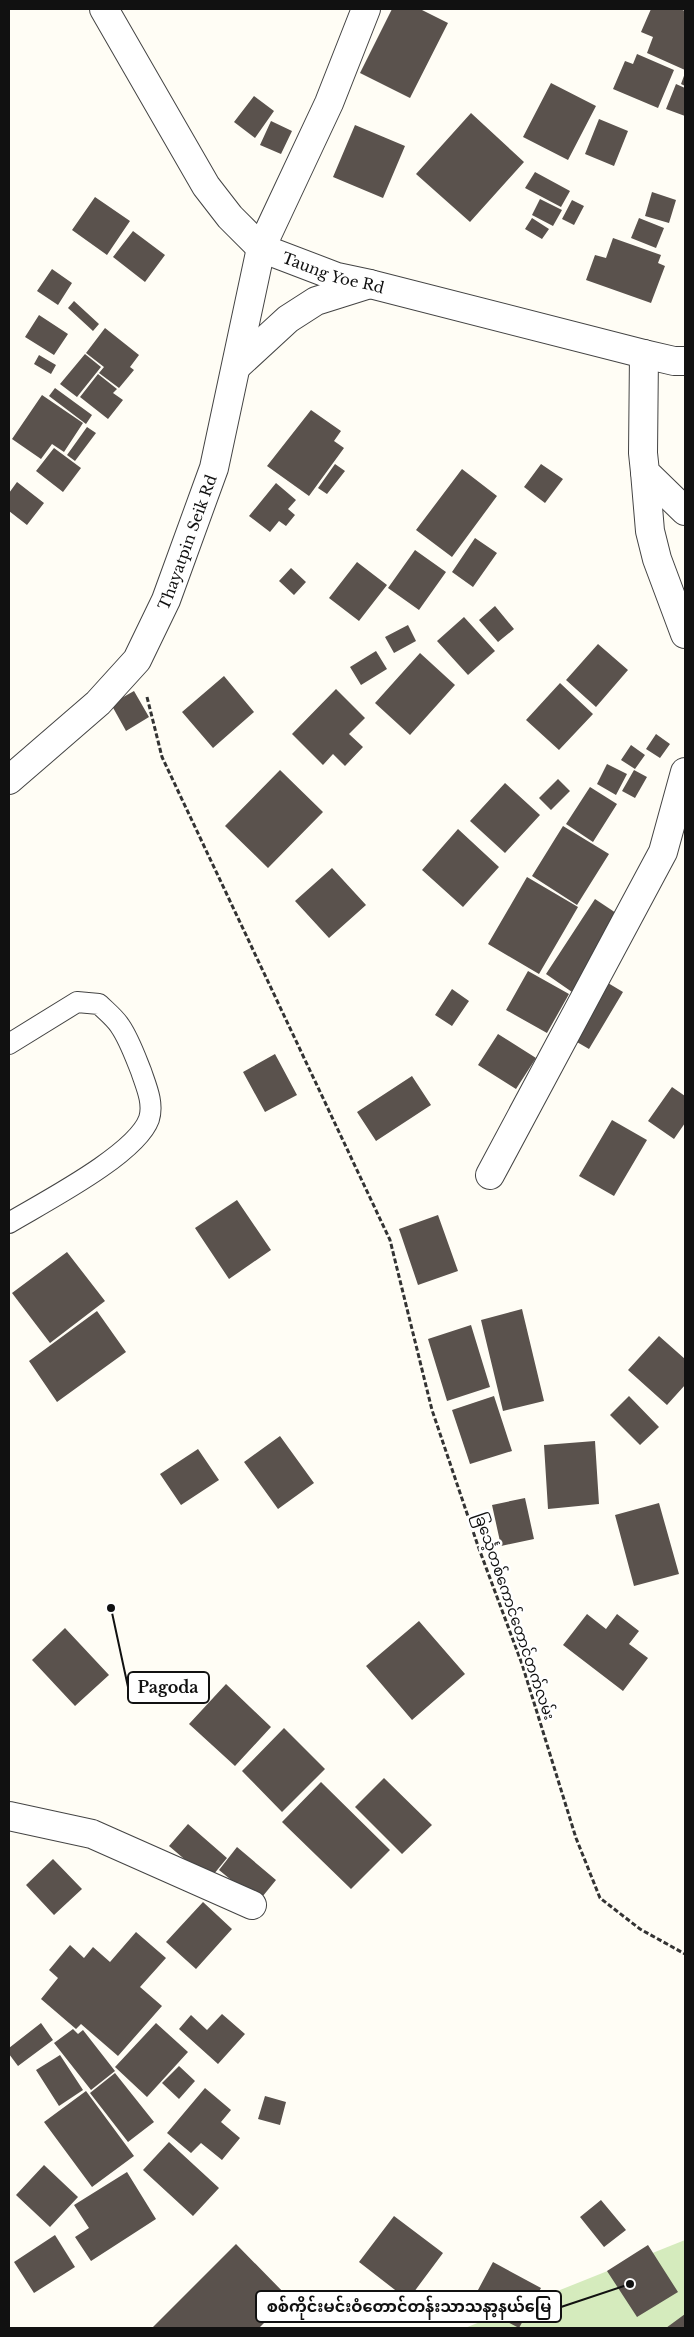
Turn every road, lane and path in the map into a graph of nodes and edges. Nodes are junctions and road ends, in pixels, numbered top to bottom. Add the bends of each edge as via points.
1 (104, 9) edge
2 (366, 9) edge
3 (261, 248) junction
4 (370, 284) junction
5 (644, 354) junction
6 (685, 361) edge
7 (238, 365) junction
8 (645, 472) junction
9 (685, 511) edge
10 (685, 634) edge
11 (137, 660) junction
12 (685, 772) edge
13 (9, 780) edge
14 (9, 1044) edge
15 (490, 1175) dead end
16 (9, 1223) edge
17 (9, 1816) edge
18 (252, 1905) dead end
19 (685, 1954) edge

1 - 3 street, Taung Yoe Rd via 206,186 230,217
2 - 3 street, Thayatpin Seik Rd via 330,103
3 - 4 street, Taung Yoe Rd via 337,277
3 - 7 street, Thayatpin Seik Rd
4 - 5 street, Taung Yoe Rd
4 - 7 street via 316,301 288,319
5 - 6 street, Taung Yoe Rd
5 - 8 street via 642,453
7 - 11 street, Thayatpin Seik Rd via 214,468 166,600
8 - 9 street
8 - 10 street via 650,531
11 - 13 street, Thayatpin Seik Rd via 98,703
11 - 19 path, ခြင်္သေ့တစ်ကောင်တောင်တက်လမ်း via 162,757 390,1240 432,1410 522,1664 576,1838 600,1898 640,1929
12 - 15 street via 663,852
14 - 16 lane via 77,1002 99,1004 120,1025 150,1097 149,1119 123,1150
17 - 18 street via 92,1834

